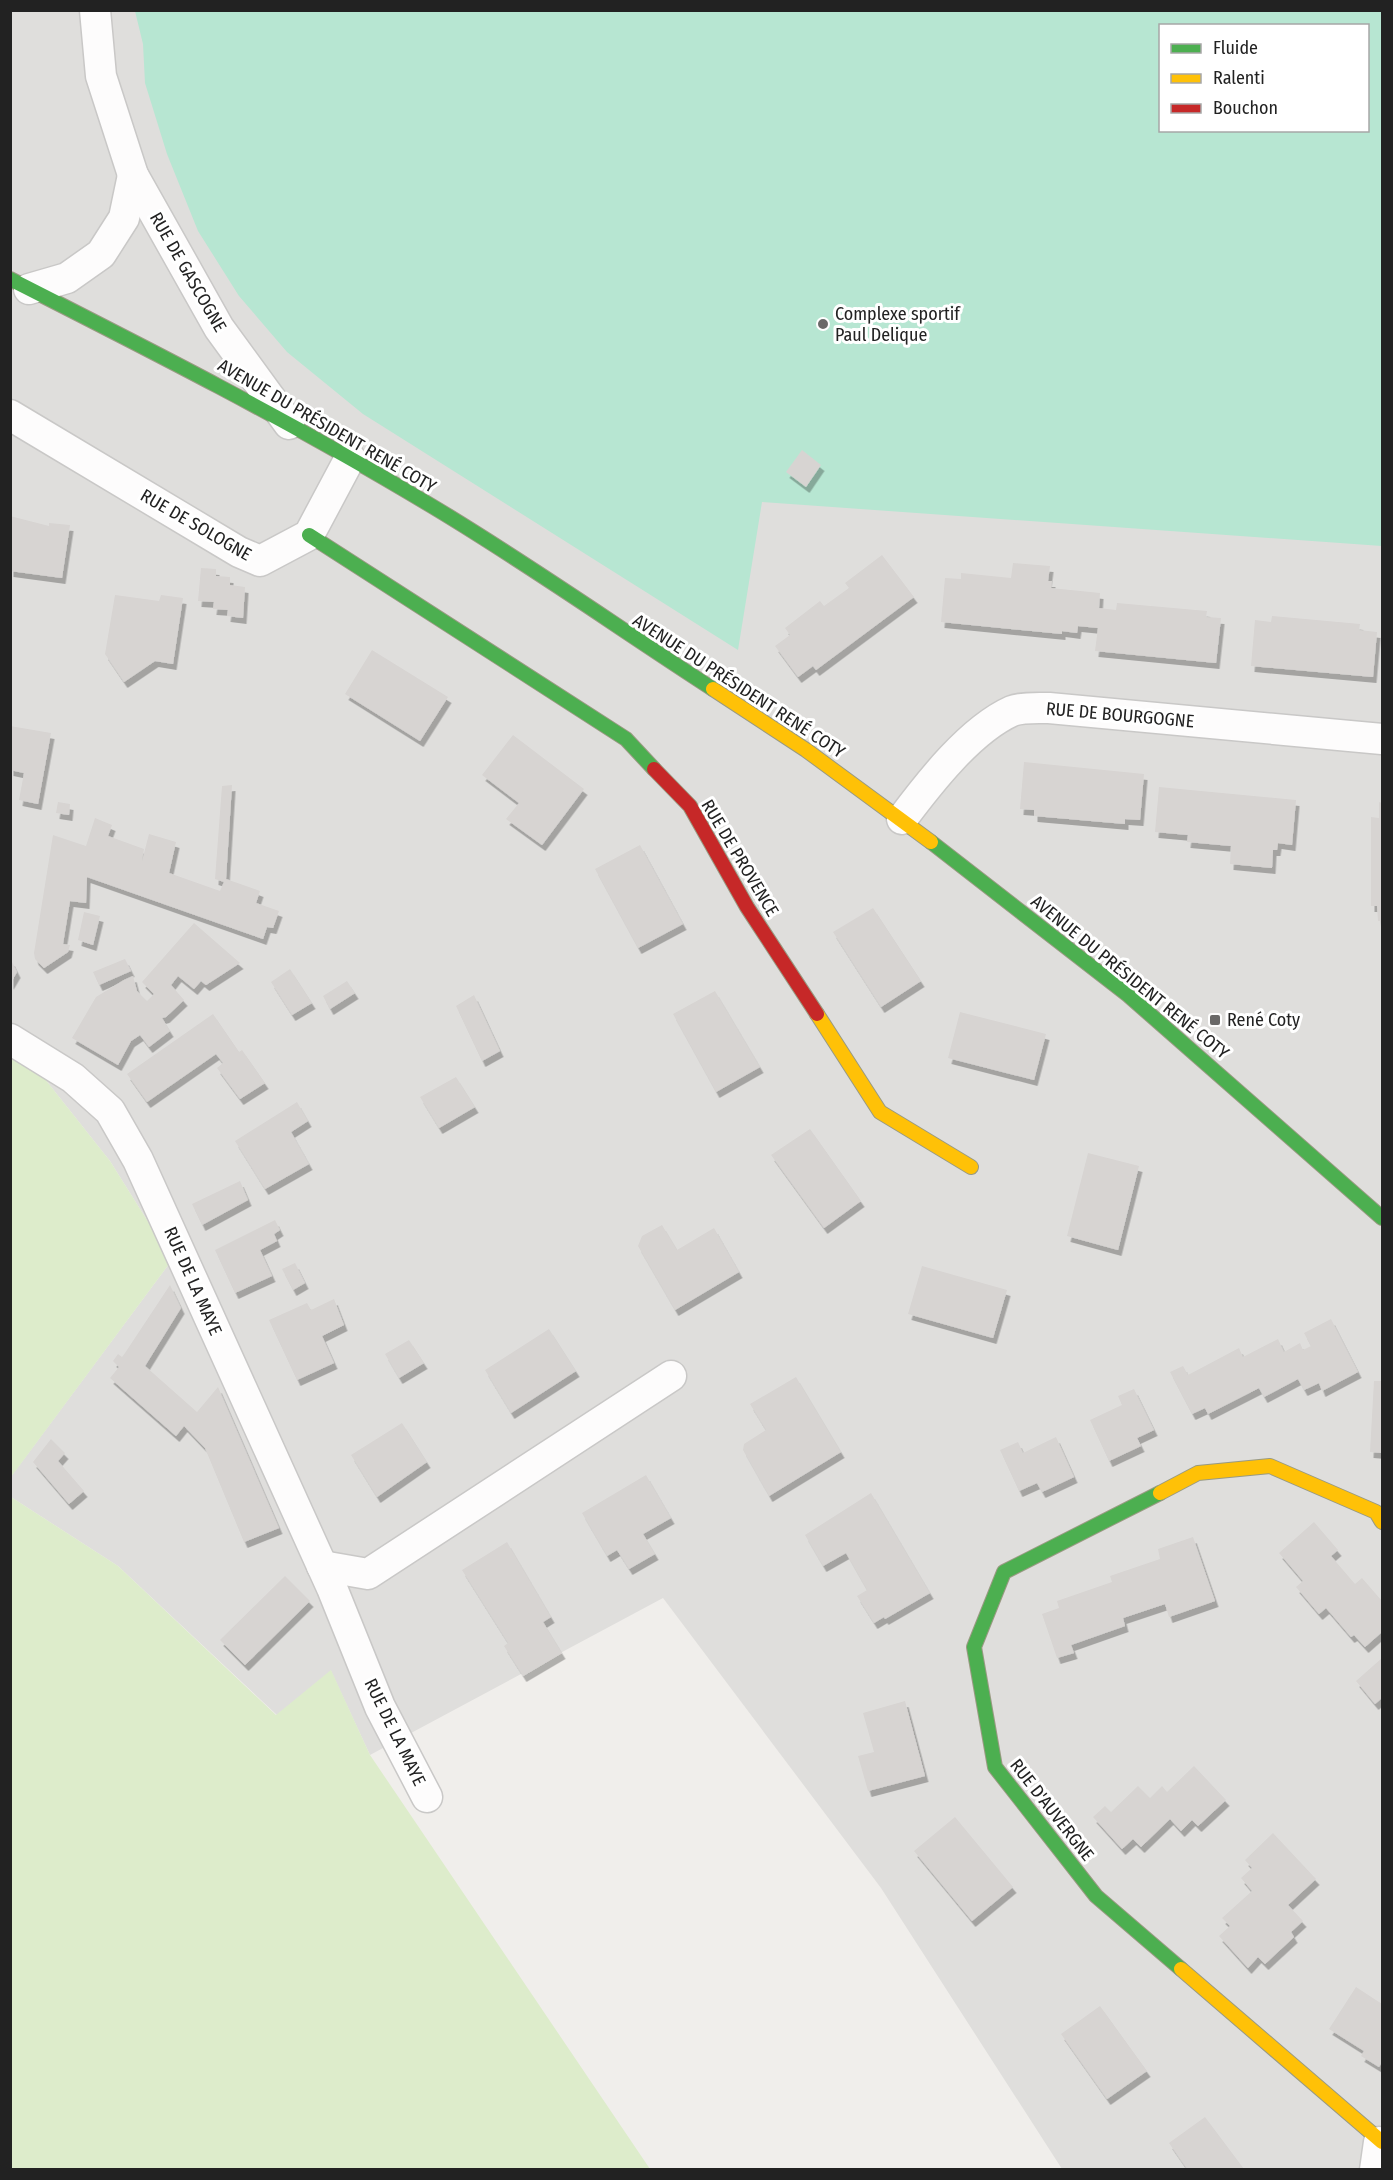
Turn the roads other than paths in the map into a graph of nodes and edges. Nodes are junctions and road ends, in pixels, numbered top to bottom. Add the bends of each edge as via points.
1 (95, 10) edge
2 (132, 175) junction
3 (20, 284) edge
4 (10, 416) edge
5 (289, 424) junction
6 (350, 458) junction
7 (309, 535) junction
8 (1383, 739) edge
9 (902, 819) junction
10 (10, 1039) edge
11 (971, 1167) dead end
12 (1383, 1218) edge
13 (671, 1376) dead end
14 (1383, 1522) edge
15 (322, 1566) junction
16 (427, 1797) dead end
17 (1379, 2151) edge

1 - 2 street, RUE DE GASCOGNE via 101,76
2 - 3 street, RUE DE GASCOGNE via 124,218 101,254 67,279
2 - 5 street, RUE DE GASCOGNE via 219,328
3 - 5 street, AVENUE DU PRÉSIDENT RENÉ COTY
4 - 7 street, RUE DE SOLOGNE via 260,561
5 - 6 street, AVENUE DU PRÉSIDENT RENÉ COTY
6 - 7 street
6 - 9 street, AVENUE DU PRÉSIDENT RENÉ COTY via 427,503 807,750
7 - 11 street, RUE DE PROVENCE via 626,740 690,806 747,907 880,1112
8 - 9 street, RUE DE BOURGOGNE via 1049,708 1013,710 981,730
9 - 12 street, AVENUE DU PRÉSIDENT RENÉ COTY via 1128,995
10 - 15 street, RUE DE LA MAYE via 74,1078 110,1111 138,1160
13 - 15 street via 368,1574
14 - 17 street, RUE D'AUVERGNE via 1376,1512 1270,1466 1198,1473 1004,1572 974,1647 995,1767 1096,1896
15 - 16 street, RUE DE LA MAYE via 380,1707

